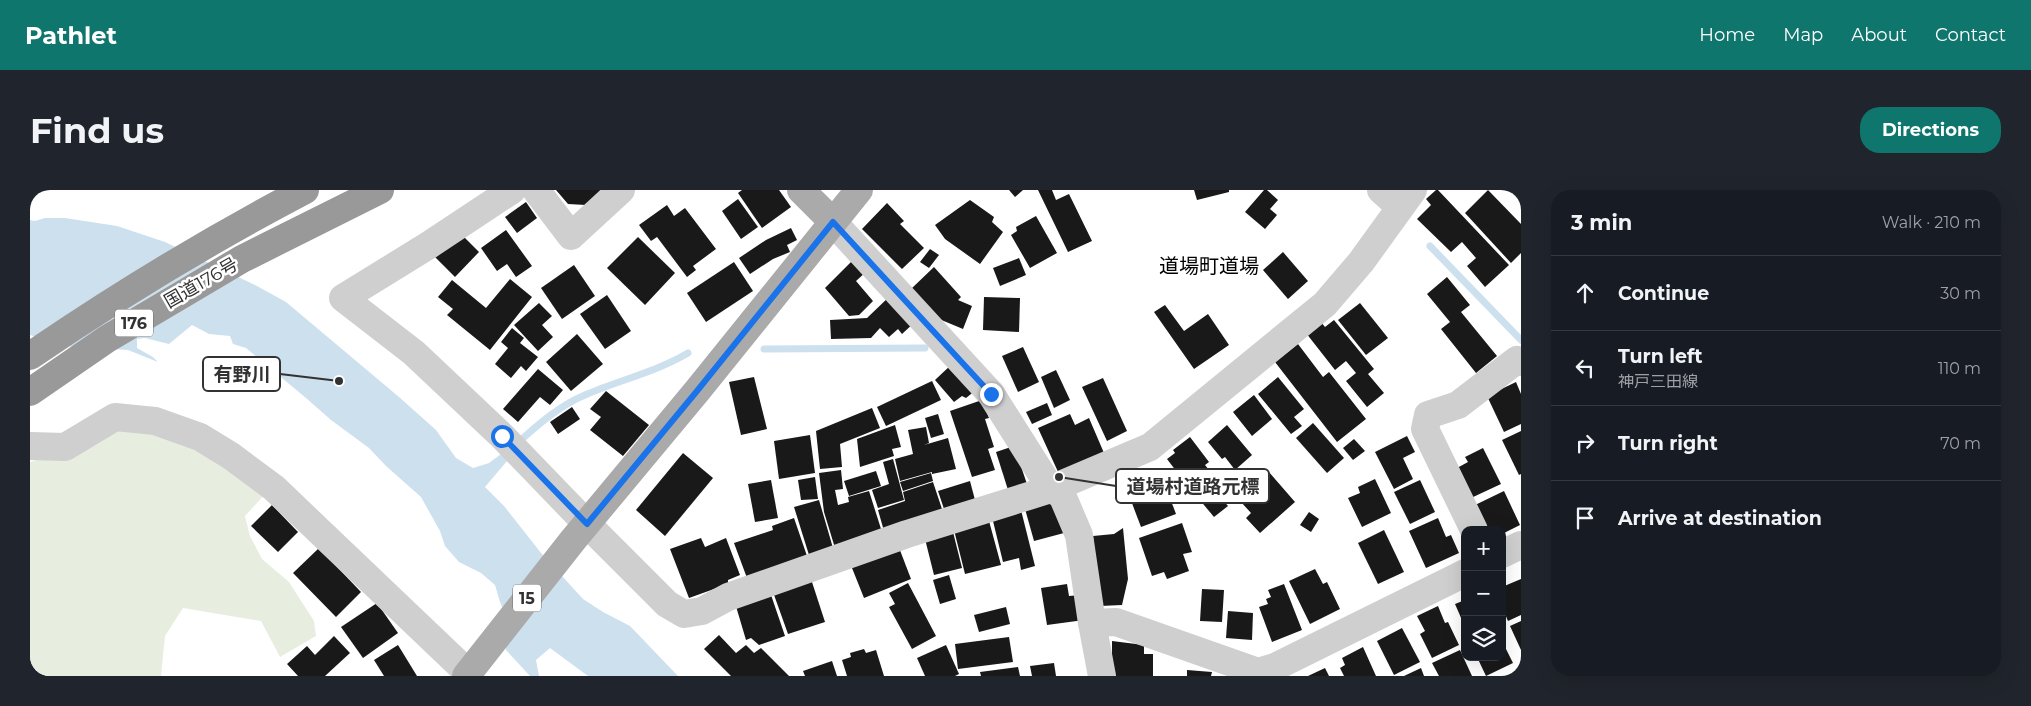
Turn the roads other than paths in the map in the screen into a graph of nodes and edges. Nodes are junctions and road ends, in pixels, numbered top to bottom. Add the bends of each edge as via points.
1 (305, 190) edge
2 (380, 190) edge
3 (512, 190) edge
4 (536, 190) edge
5 (621, 190) edge
6 (801, 190) edge
7 (859, 190) edge
8 (1398, 196) edge
9 (833, 222) junction
10 (30, 356) edge
11 (1521, 362) edge
12 (30, 392) edge
13 (30, 446) edge
14 (1051, 488) junction
15 (587, 524) junction
16 (1472, 526) edge
17 (1521, 545) edge
18 (1506, 552) edge
19 (1461, 575) edge
20 (1092, 623) junction
21 (1277, 672) edge
22 (467, 674) edge
23 (1102, 676) edge

1 - 10 highway, 国道176号 / 176 via 222,234 97,309
2 - 12 highway, 国道176号 / 176 via 242,259 107,339
3 - 15 street via 343,298 420,360 502,436
4 - 5 street via 571,236
6 - 9 main road
7 - 9 main road, 15
8 - 14 street via 1361,262 1325,304 1150,447
9 - 14 street via 991,394
9 - 15 main road, 15
11 - 16 street via 1517,360 1458,405 1428,415 1425,429
13 - 22 street via 65,447 115,417 155,421 200,437 274,488
14 - 15 street via 907,534 728,597 702,611 684,614 667,604
14 - 20 street via 1062,495 1078,535
15 - 22 main road, 15
17 - 18 street
19 - 21 street
20 - 21 street via 1116,622 1258,672
20 - 23 street

